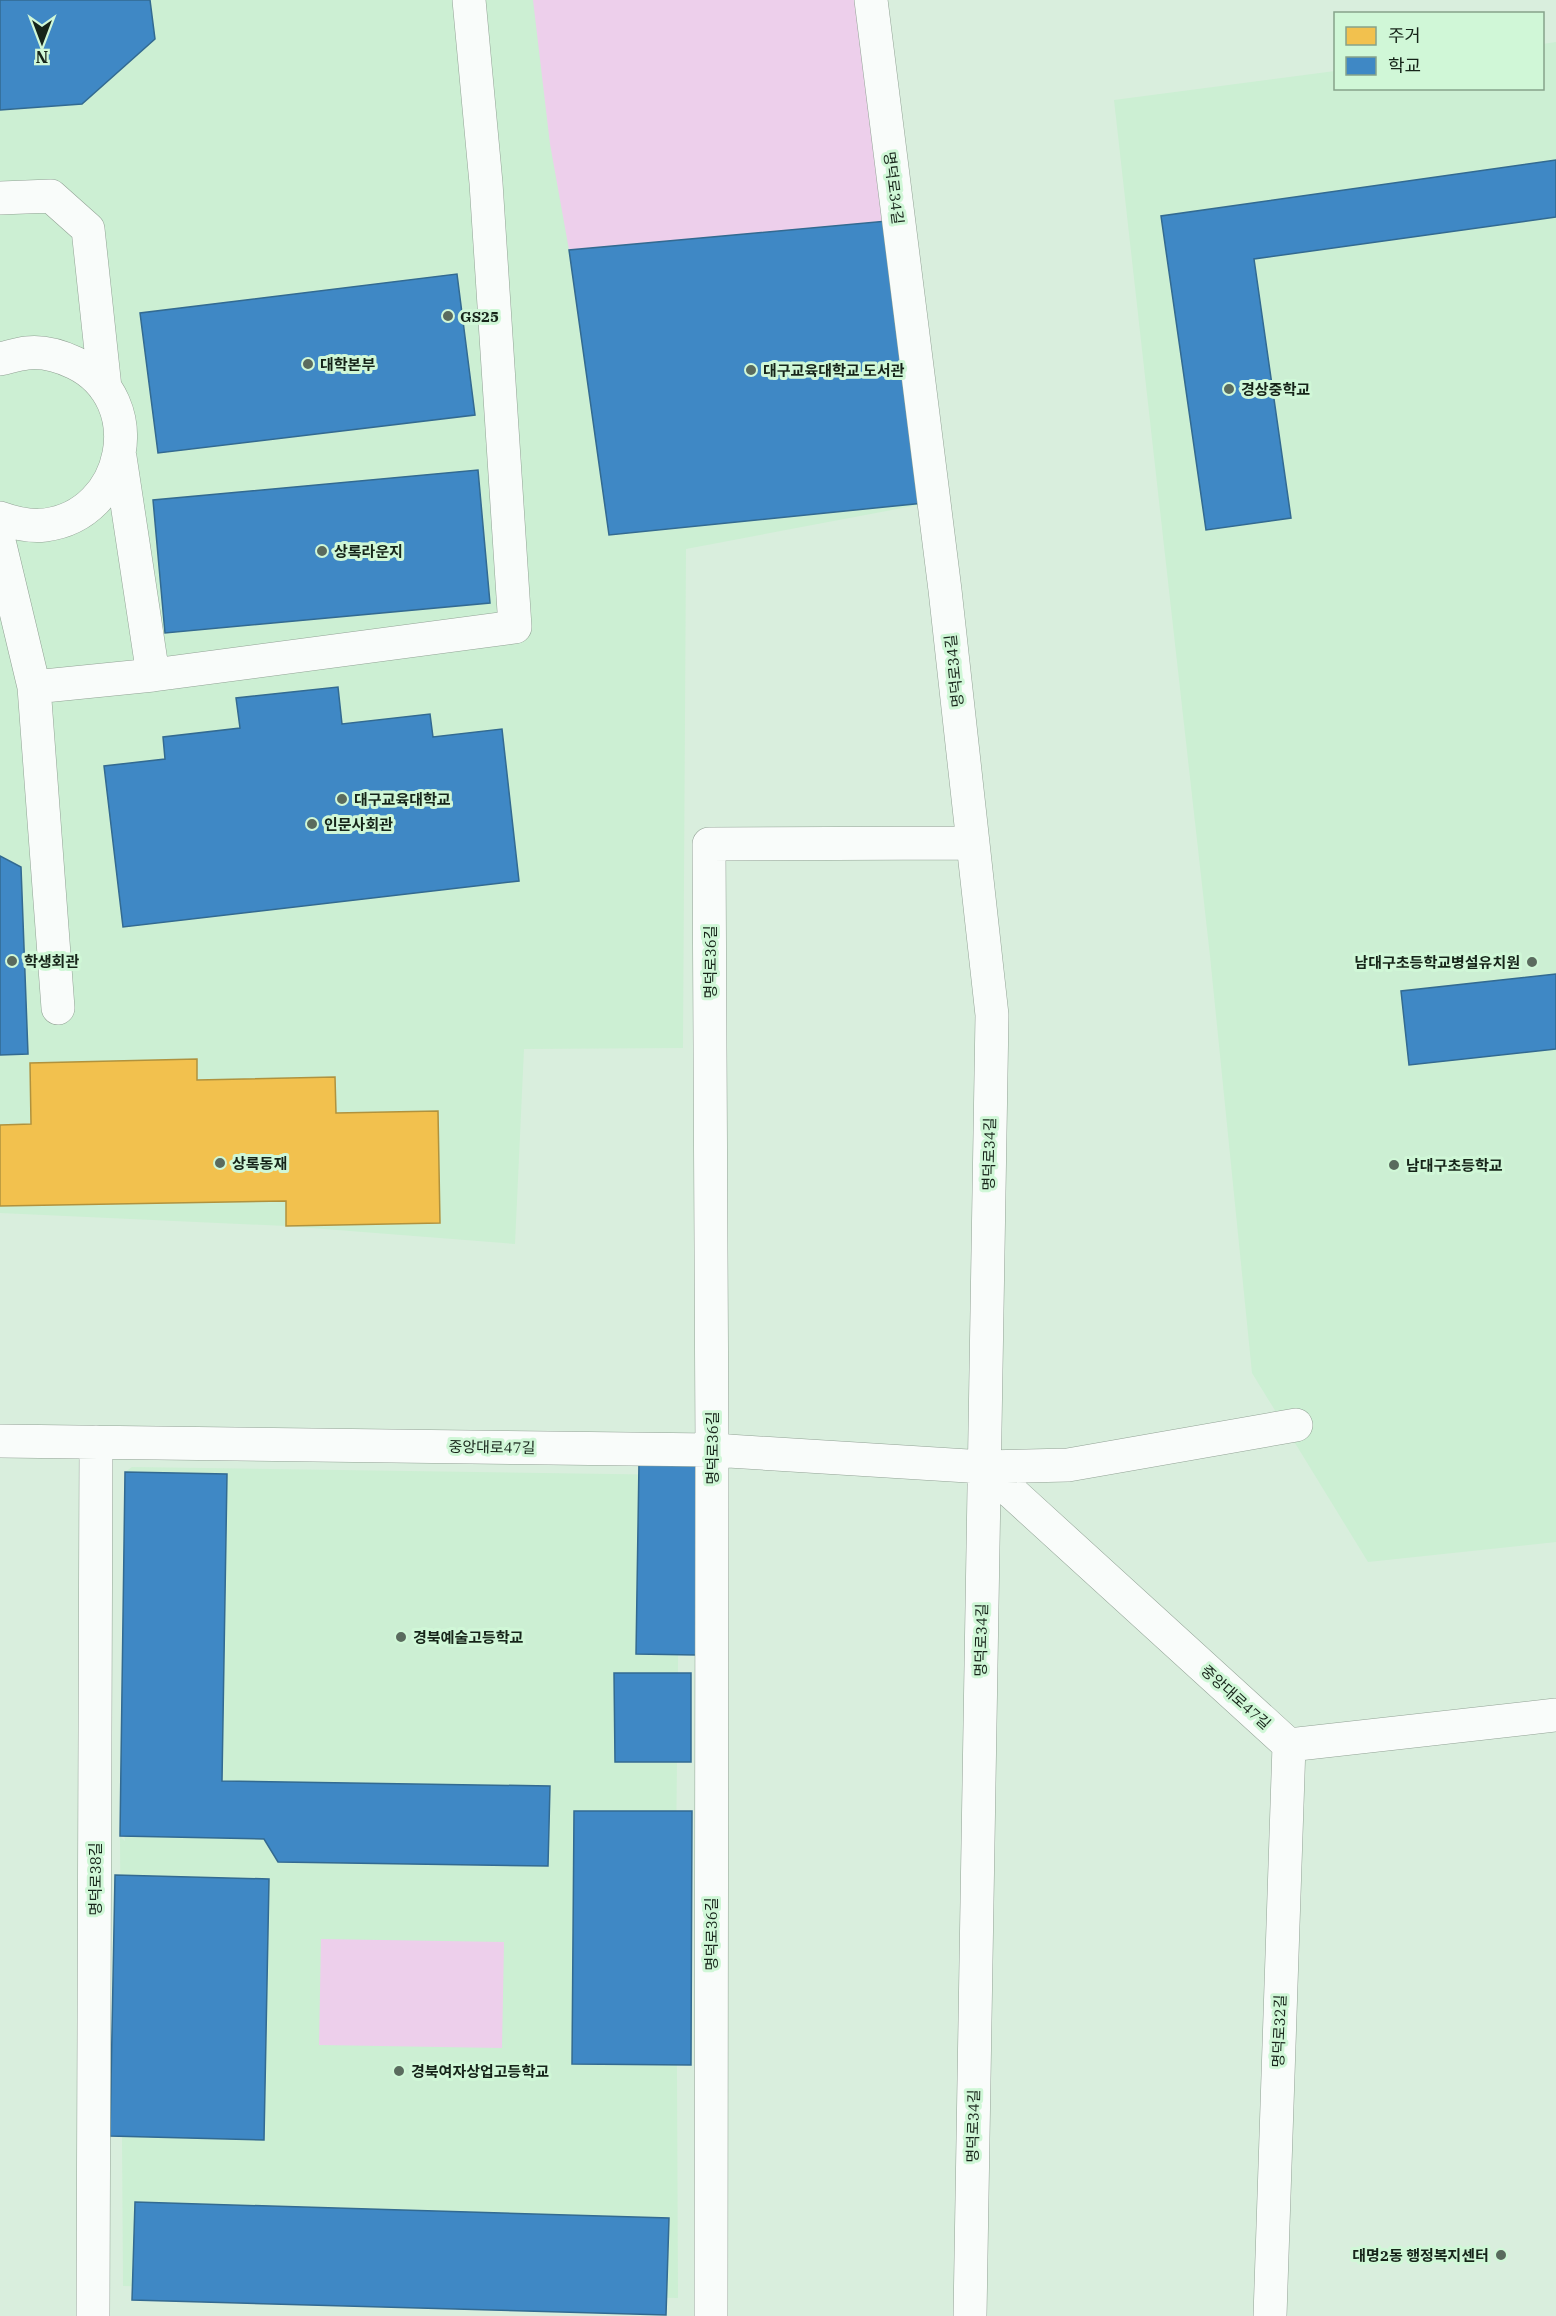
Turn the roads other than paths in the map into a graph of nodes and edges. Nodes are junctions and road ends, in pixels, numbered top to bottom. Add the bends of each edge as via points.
1 (469, 0) edge
2 (871, 0) edge
3 (0, 198) edge
4 (0, 359) edge
5 (105, 387) junction
6 (120, 458) junction
7 (0, 518) edge
8 (0, 545) edge
9 (153, 675) junction
10 (34, 687) junction
11 (973, 843) junction
12 (58, 1008) dead end
13 (1296, 1425) dead end
14 (0, 1441) edge
15 (96, 1442) junction
16 (712, 1450) junction
17 (984, 1467) junction
18 (1556, 1715) edge
19 (1289, 1745) junction
20 (93, 2316) edge
21 (711, 2316) edge
22 (970, 2316) edge
23 (1270, 2316) edge

1 - 9 street via 515,627
2 - 11 street, 명덕로34길
3 - 5 street via 51,196 88,229
4 - 5 street via 28,352 57,355 84,368
5 - 6 street via 116,409 121,433
6 - 7 street via 110,482 93,503 71,518 45,525 18,524
6 - 9 street
8 - 10 street
9 - 10 street
10 - 12 street
11 - 16 street, 명덕로36길 via 709,844
11 - 17 street, 명덕로34길 via 992,1015
13 - 17 street, 중앙대로47길 via 1068,1465
14 - 15 street, 중앙대로47길
15 - 16 street, 중앙대로47길
15 - 20 street, 명덕로38길
16 - 17 street, 중앙대로47길
16 - 21 street, 명덕로36길
17 - 19 street, 중앙대로47길
17 - 22 street, 명덕로34길
18 - 19 street
19 - 23 street, 명덕로32길

